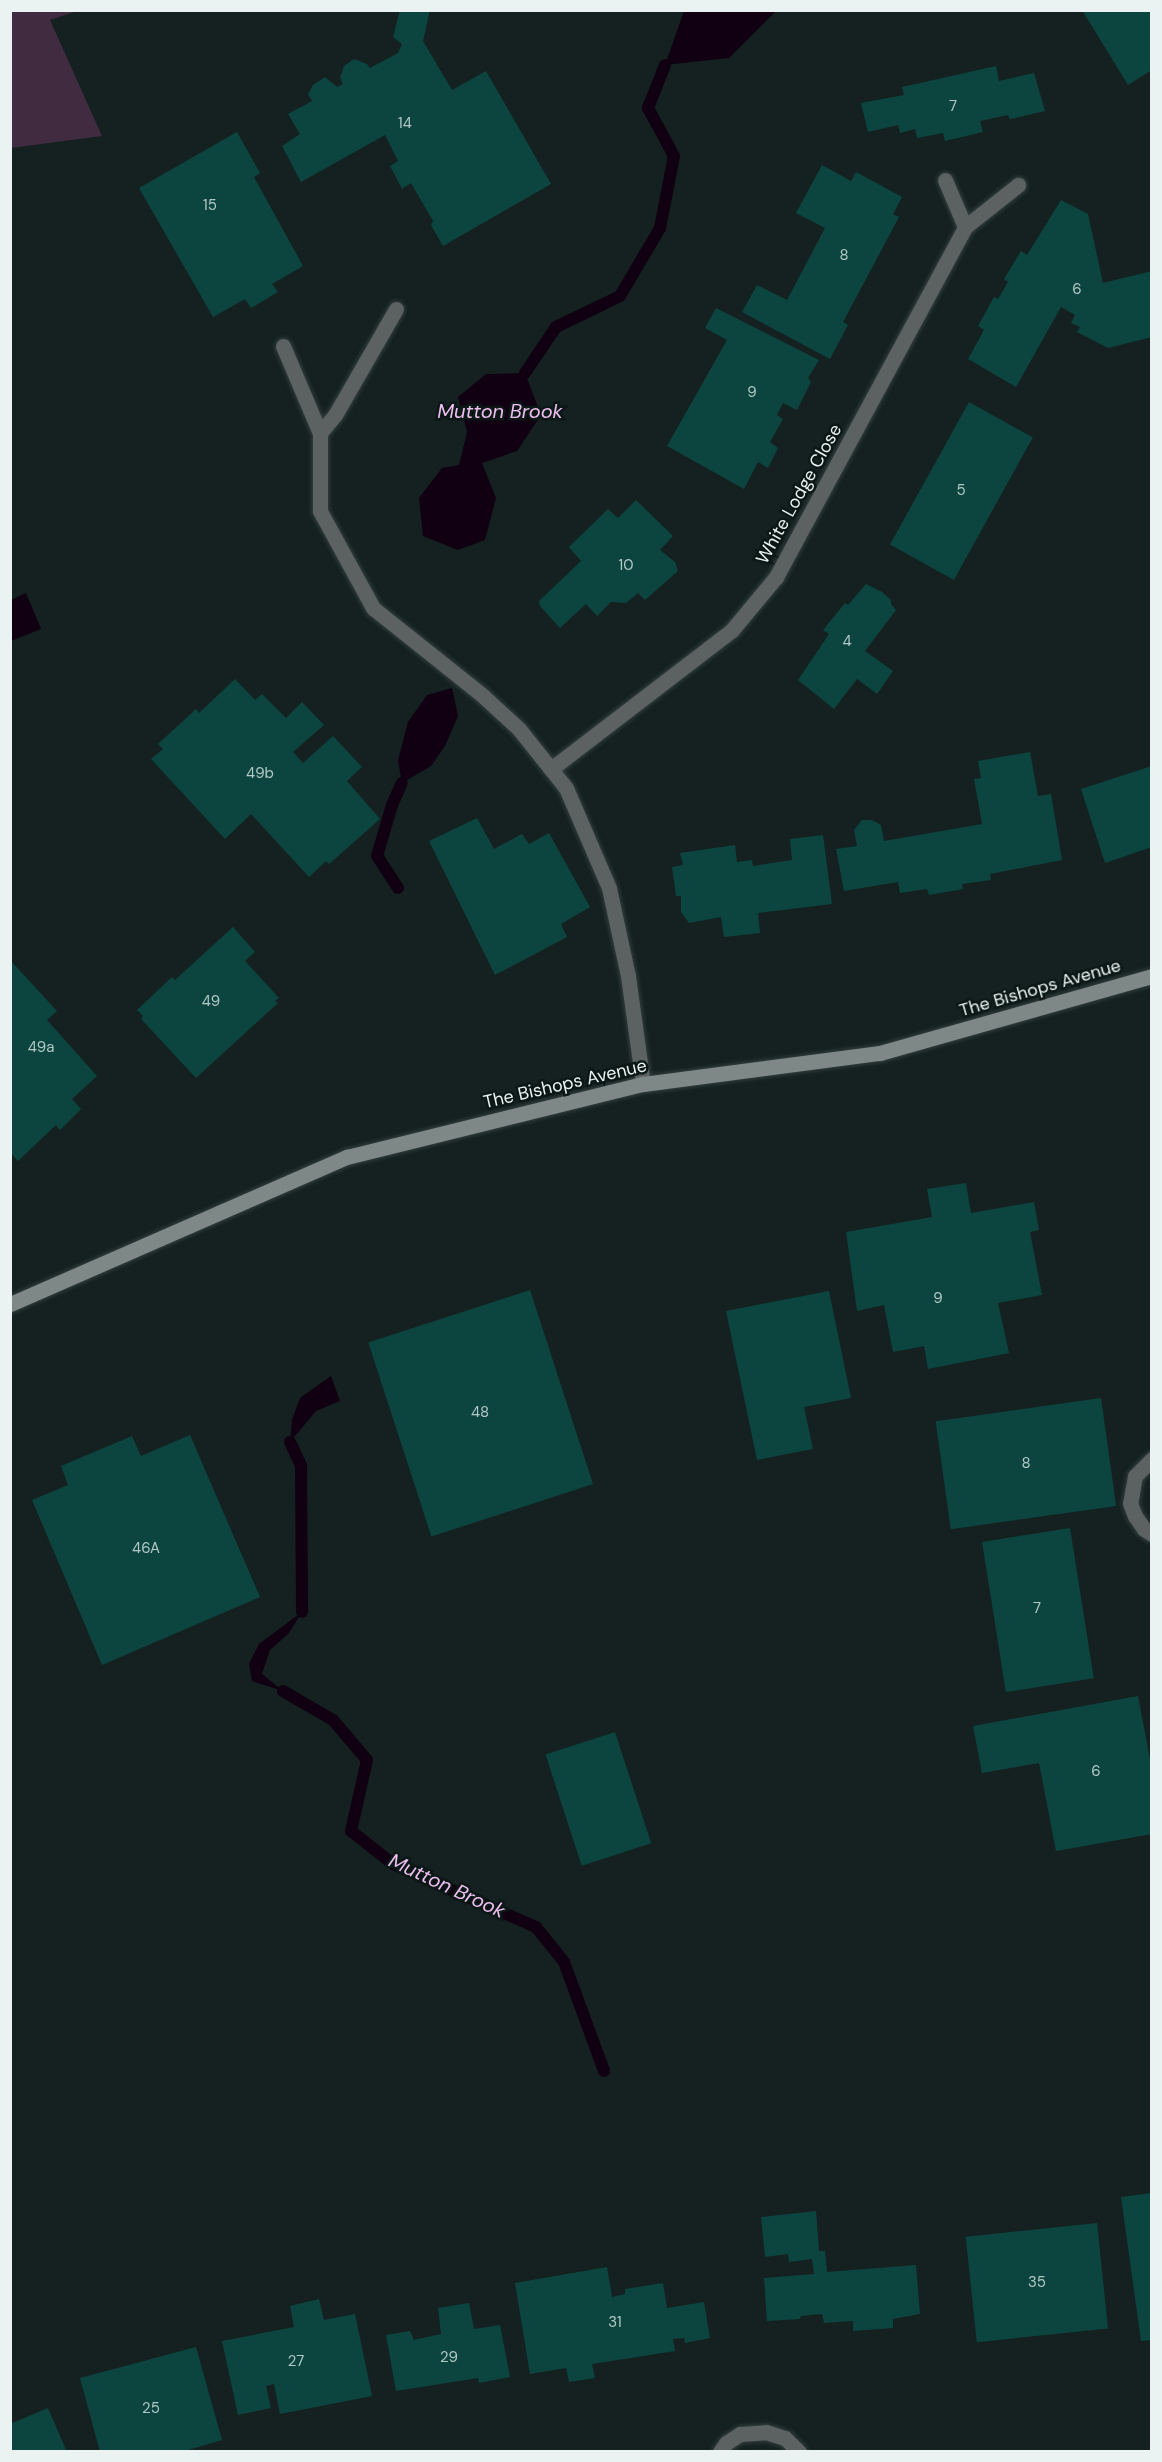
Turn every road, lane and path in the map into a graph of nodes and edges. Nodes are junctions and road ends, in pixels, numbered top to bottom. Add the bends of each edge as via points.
1 (945, 180) dead end
2 (1018, 184) dead end
3 (965, 227) junction
4 (396, 309) dead end
5 (283, 346) dead end
6 (320, 434) junction
7 (550, 769) junction
8 (1152, 976) edge
9 (643, 1084) junction
10 (10, 1304) edge
11 (1152, 1459) edge
12 (1152, 1534) edge
13 (720, 2451) edge
14 (799, 2451) edge

1 - 3 street
2 - 3 street, White Lodge Close
3 - 7 street, White Lodge Close via 776,577 732,630
4 - 6 street
5 - 6 street
6 - 7 street via 320,511 373,608 482,695 519,729
7 - 9 street via 566,788 609,888 628,976
8 - 9 street, The Bishops Avenue via 880,1053
9 - 10 street, The Bishops Avenue via 347,1157
11 - 12 street via 1135,1476 1130,1503 1139,1523
13 - 14 street via 740,2434 751,2432 777,2435

